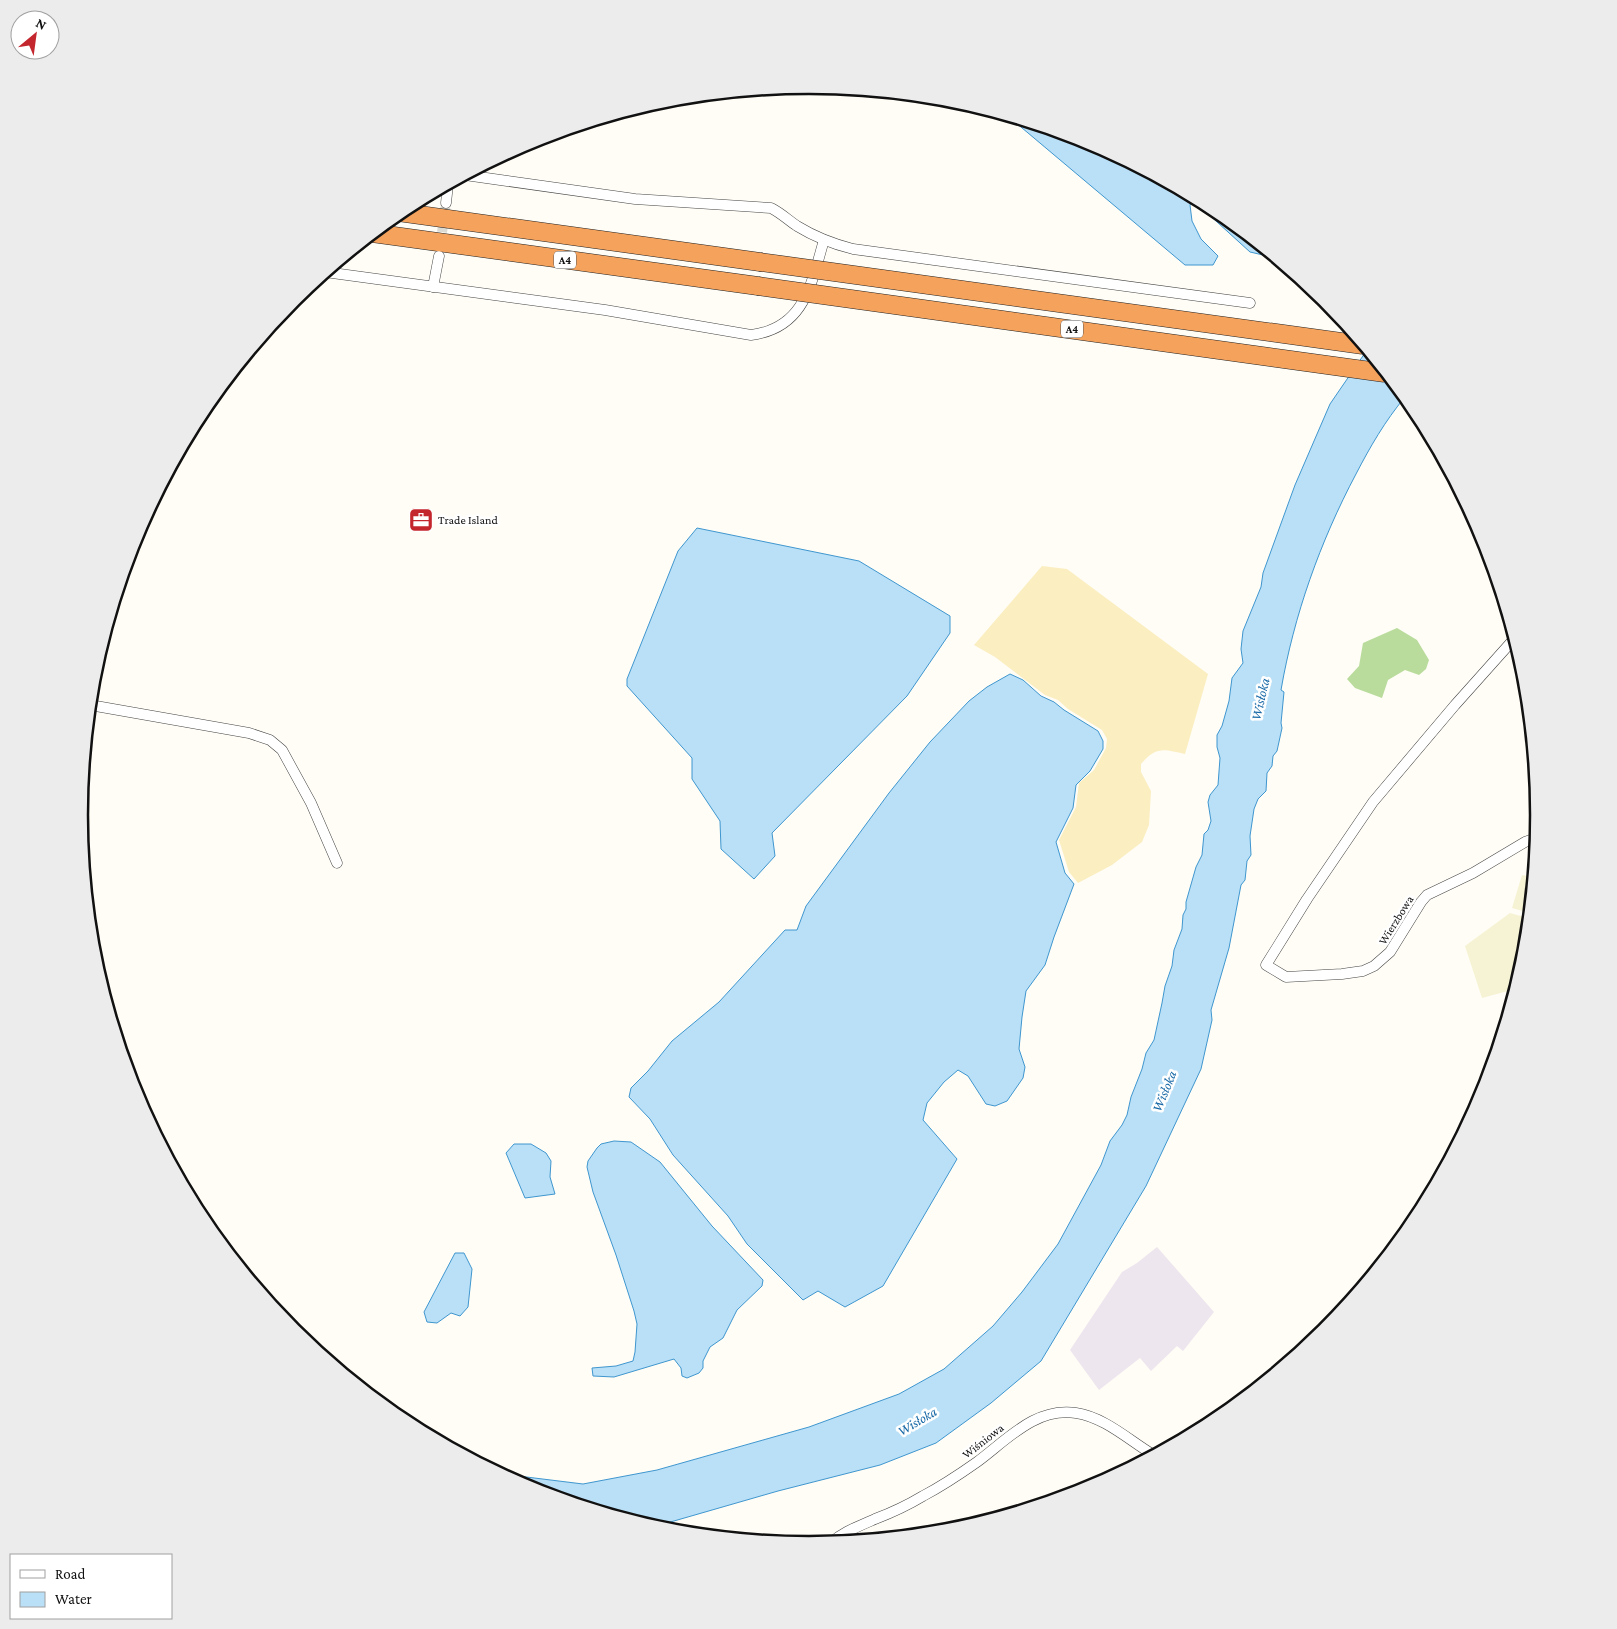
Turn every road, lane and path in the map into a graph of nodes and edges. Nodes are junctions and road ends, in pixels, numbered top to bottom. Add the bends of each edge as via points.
1 (474, 176) edge
2 (447, 190) edge
3 (446, 203) tunnel mouth
4 (410, 214) edge
5 (381, 234) edge
6 (824, 240) junction
7 (439, 256) tunnel mouth
8 (332, 273) edge
9 (433, 286) junction
10 (1250, 303) dead end
11 (1355, 344) edge
12 (1378, 372) edge
13 (1509, 645) edge
14 (96, 706) edge
15 (1529, 841) edge
16 (337, 864) dead end
17 (1147, 1451) edge
18 (844, 1534) edge

1 - 6 street via 635,199 771,208
2 - 3 street
4 - 11 highway, A4, bridge
5 - 12 highway, A4, bridge
6 - 9 street via 798,310 779,328 763,334 751,335
6 - 10 street via 853,248
7 - 9 street
8 - 9 street
13 - 15 street, Wierzbowa via 1373,802 1266,965 1286,977 1342,974 1374,966 1390,952 1427,895
14 - 16 street via 249,733 270,740 282,750 304,789
17 - 18 street, Wiśniowa via 1092,1418 1076,1413 1047,1415 1021,1427 978,1461 922,1497

